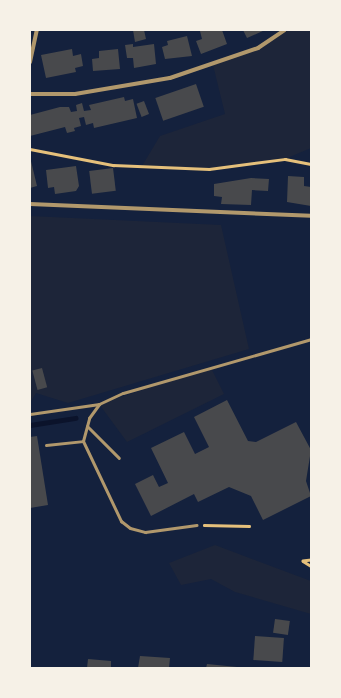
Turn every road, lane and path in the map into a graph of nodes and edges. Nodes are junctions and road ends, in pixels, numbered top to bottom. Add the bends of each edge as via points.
1 (37, 30) edge
2 (285, 30) edge
3 (30, 62) edge
4 (30, 94) edge
5 (30, 149) edge
6 (311, 164) edge
7 (30, 204) edge
8 (311, 216) edge
9 (311, 338) edge
10 (99, 404) junction
11 (30, 414) edge
12 (87, 426) junction
13 (83, 441) junction
14 (46, 445) dead end
15 (119, 458) dead end
16 (197, 525) joint
17 (249, 526) dead end
18 (311, 560) edge
19 (311, 566) edge

1 - 3 street
2 - 4 street via 258,48 170,78 75,94
5 - 6 path via 113,165 209,169 285,159
7 - 8 street
9 - 10 lane via 176,377
10 - 11 lane
10 - 12 lane
12 - 13 lane
12 - 15 lane
13 - 14 lane
13 - 16 lane via 121,522 130,528 145,532
16 - 17 path
18 - 19 path via 303,562

